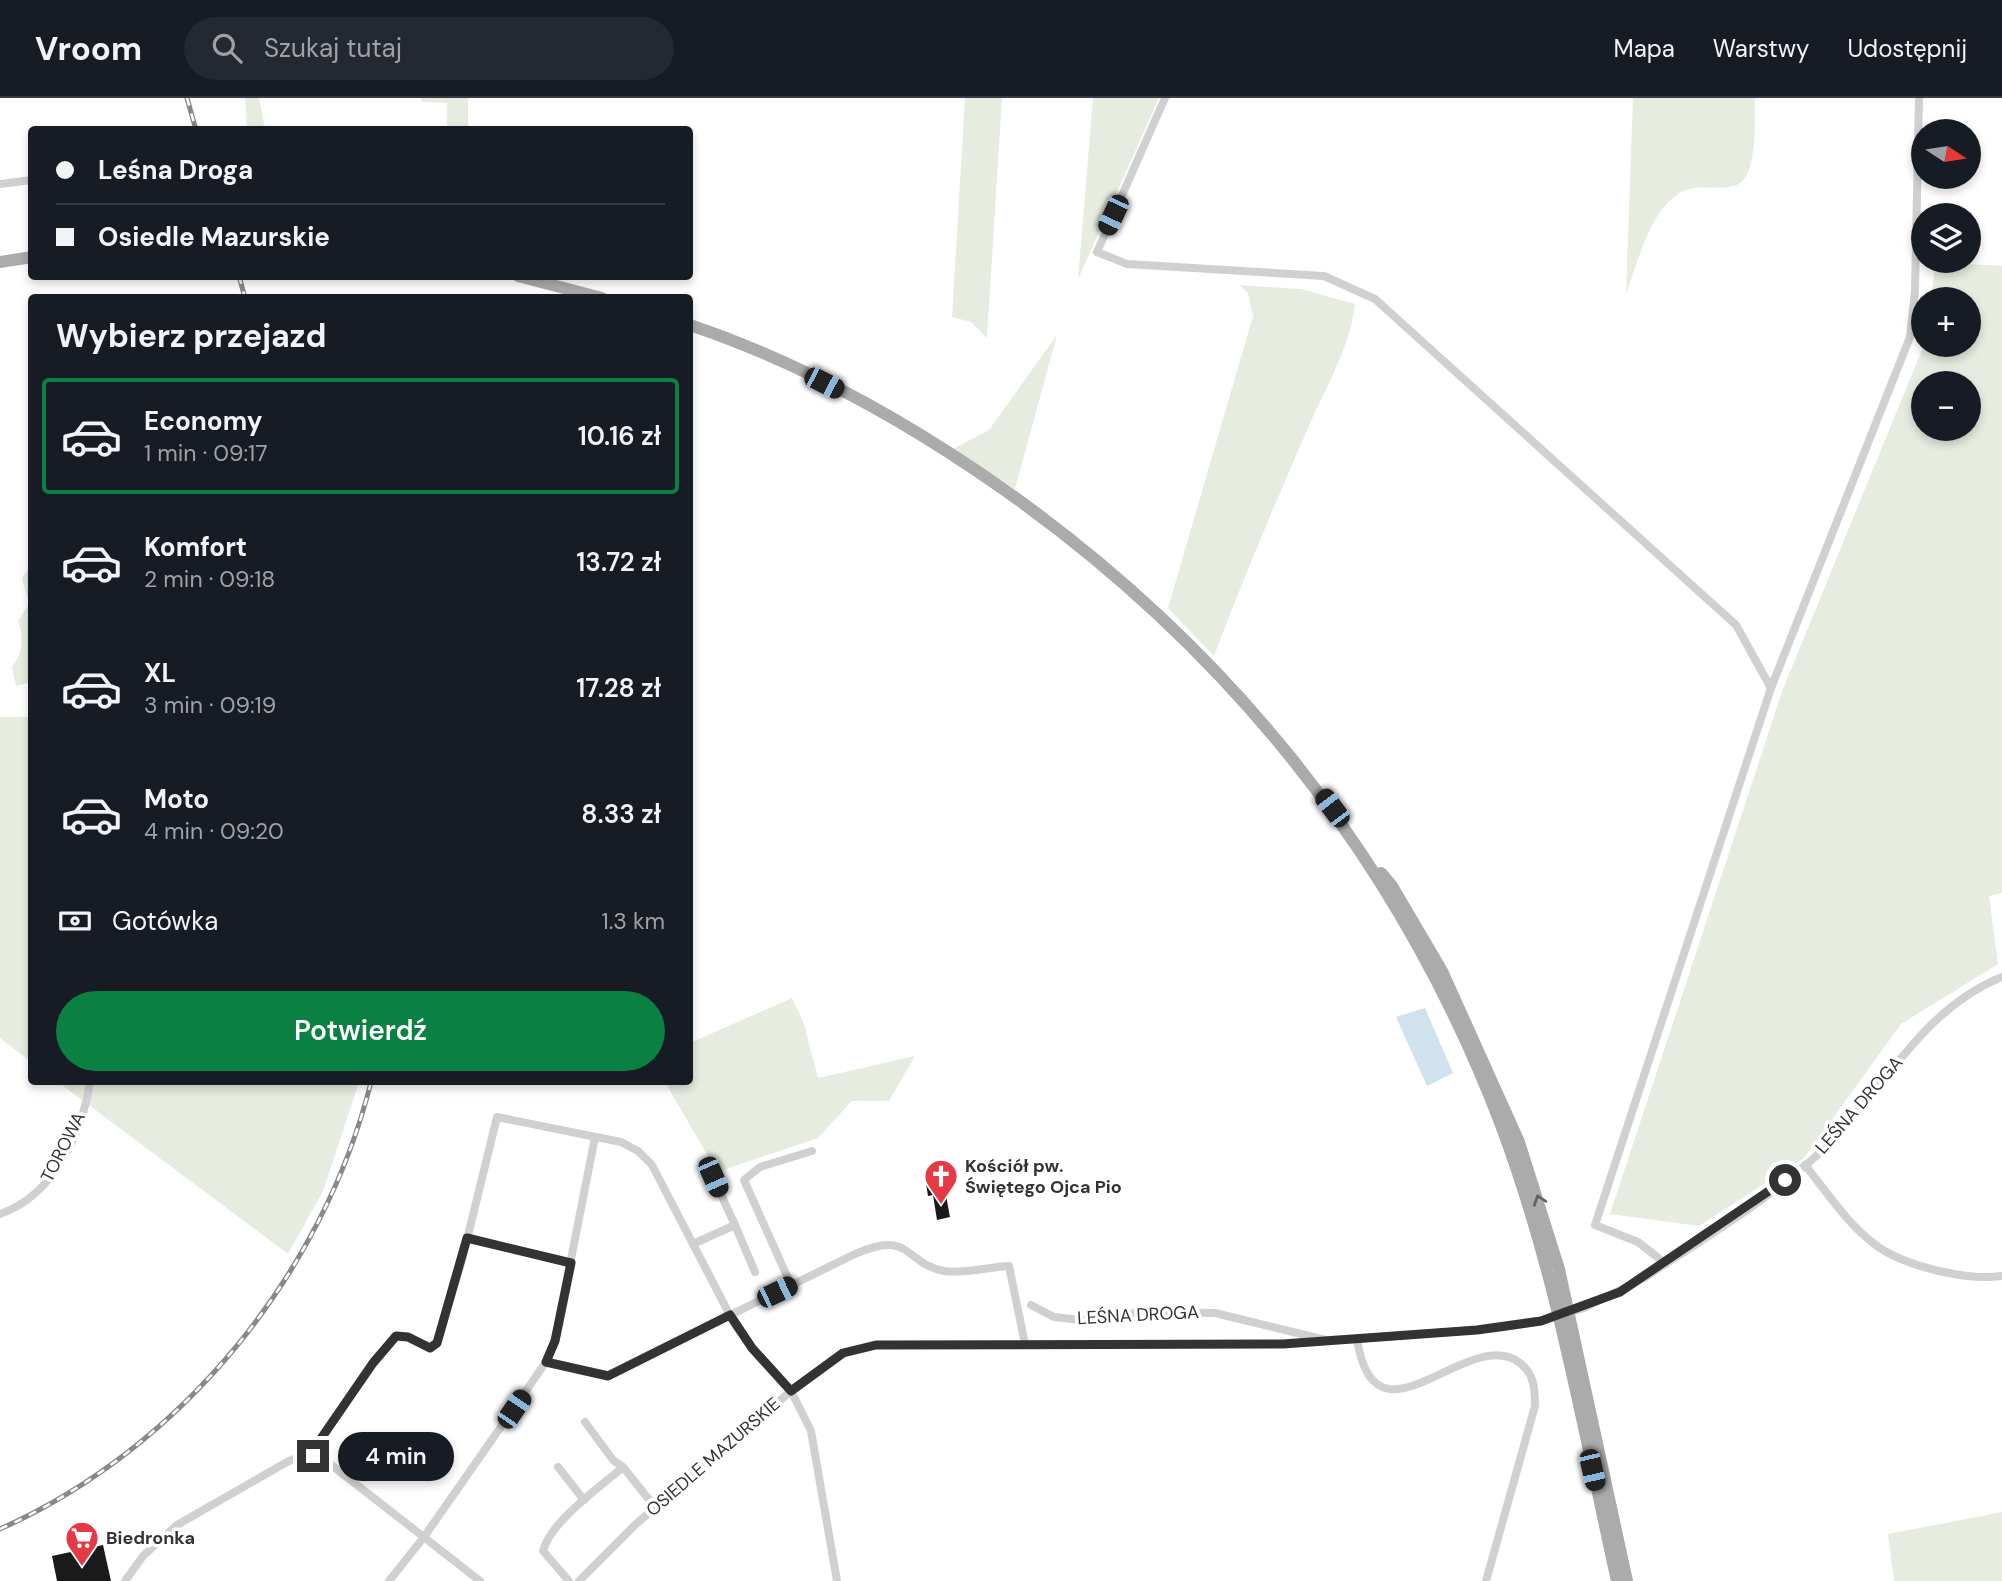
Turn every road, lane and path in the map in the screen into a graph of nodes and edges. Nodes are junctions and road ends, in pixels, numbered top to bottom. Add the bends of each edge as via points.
1 (1165, 98) edge
2 (1919, 98) edge
3 (28, 180) edge
4 (0, 184) edge
5 (28, 258) edge
6 (3, 261) edge
7 (533, 280) edge
8 (587, 294) edge
9 (693, 326) edge
10 (1770, 688) junction
11 (2002, 977) edge
12 (89, 1085) edge
13 (595, 1137) junction
14 (812, 1152) dead end
15 (1805, 1165) junction
16 (713, 1177) dead end
17 (0, 1214) edge
18 (735, 1225) junction
19 (467, 1238) junction
20 (693, 1244) junction
21 (571, 1263) junction
22 (1666, 1264) junction
23 (755, 1272) dead end
24 (2002, 1276) edge
25 (791, 1284) junction
26 (1031, 1305) dead end
27 (730, 1315) junction
28 (1563, 1315) junction
29 (1357, 1339) junction
30 (1326, 1340) junction
31 (1025, 1344) junction
32 (546, 1362) junction
33 (791, 1391) junction
34 (585, 1422) dead end
35 (313, 1456) junction
36 (558, 1467) dead end
37 (623, 1467) junction
38 (584, 1500) junction
39 (655, 1507) junction
40 (424, 1537) junction
41 (125, 1581) edge
42 (389, 1581) edge
43 (480, 1581) edge
44 (569, 1581) edge
45 (579, 1581) edge
46 (837, 1581) edge
47 (1486, 1581) edge
48 (1617, 1581) edge
49 (1627, 1581) edge

1 - 10 street via 1097,252 1127,264 1324,276 1375,299 1735,625
2 - 10 street via 1910,337
3 - 4 street
5 - 6 main road
7 - 8 main road
9 - 28 main road via 789,366 891,417 1002,488 1149,604 1266,725 1362,852 1429,967 1476,1066
10 - 22 street via 1595,1225 1638,1242
11 - 15 street, LEŚNA DROGA via 1920,1034 1834,1138
12 - 17 street, TOROWA via 65,1151 41,1191
13 - 19 street, OSIEDLE MAZURSKIE via 497,1117
13 - 20 street, OSIEDLE MAZURSKIE via 621,1142 652,1165
13 - 21 street
14 - 25 street via 760,1167 744,1180
15 - 22 street, LEŚNA DROGA
15 - 24 street via 1874,1245 1951,1275
16 - 18 street
18 - 20 street
18 - 23 street
19 - 21 street
19 - 35 street, OSIEDLE MAZURSKIE via 437,1343 430,1348 396,1336 373,1363
20 - 27 street, OSIEDLE MAZURSKIE
21 - 32 street via 555,1341
22 - 28 street, LEŚNA DROGA via 1620,1292
25 - 27 street
25 - 31 street via 881,1245 907,1248 927,1264 946,1271 1009,1266
26 - 30 street, LEŚNA DROGA via 1054,1317 1080,1320 1145,1312 1215,1313
27 - 32 street via 608,1376
27 - 33 street, OSIEDLE MAZURSKIE
28 - 29 street, LEŚNA DROGA via 1499,1328
28 - 48 main road
28 - 49 main road
29 - 30 street, LEŚNA DROGA
29 - 47 street via 1368,1379 1381,1387 1414,1387 1484,1356 1499,1354 1528,1369 1535,1406
30 - 31 street
31 - 33 street via 856,1348
32 - 40 street
33 - 39 street, OSIEDLE MAZURSKIE
33 - 46 street via 811,1431
34 - 37 street
35 - 40 street via 325,1460
35 - 41 street via 287,1462 177,1525
36 - 38 street
37 - 38 street
37 - 39 street
38 - 44 street via 547,1539 543,1551
39 - 45 street, OSIEDLE MAZURSKIE
40 - 42 street
40 - 43 street

